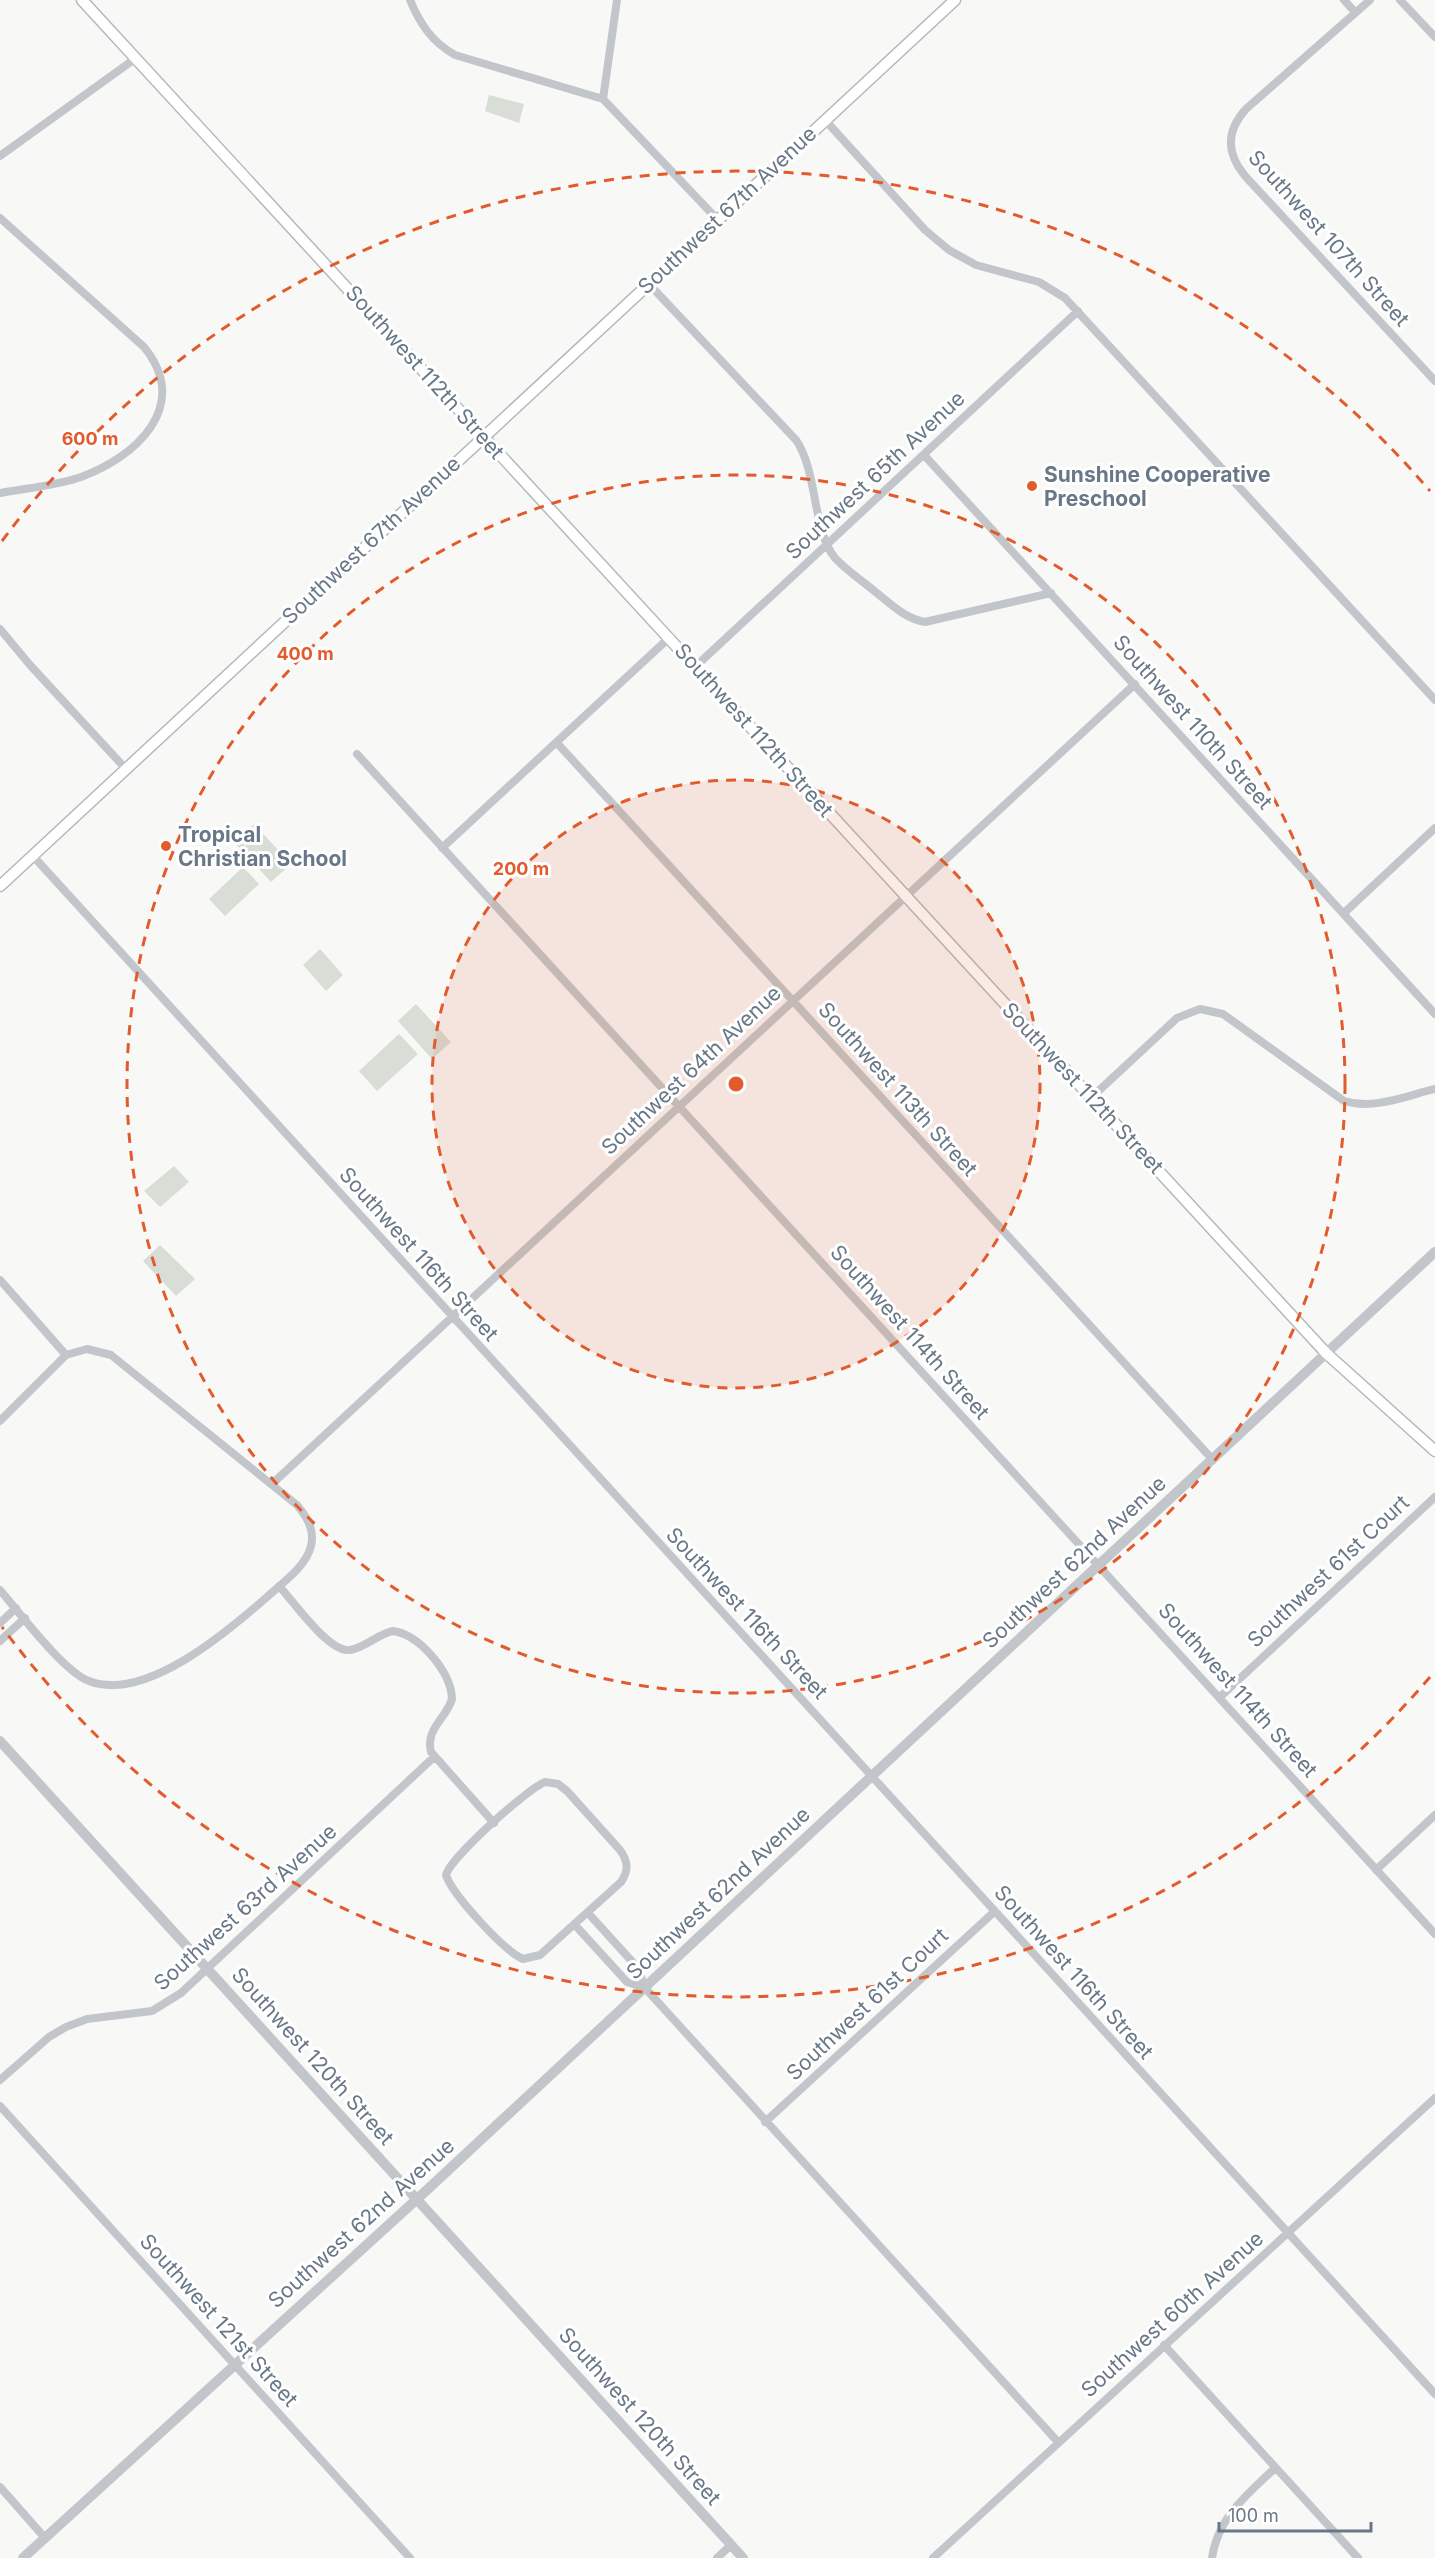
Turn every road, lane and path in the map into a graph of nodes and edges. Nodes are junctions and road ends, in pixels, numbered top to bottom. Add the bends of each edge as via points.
1 (82, 0) edge
2 (410, 0) edge
3 (617, 0) edge
4 (955, 0) edge
5 (1344, 0) edge
6 (1370, 0) edge
7 (1400, 0) edge
8 (1355, 12) junction
9 (1435, 37) edge
10 (136, 58) junction
11 (603, 99) junction
12 (825, 120) junction
13 (0, 156) edge
14 (0, 218) edge
15 (717, 219) junction
16 (648, 283) junction
17 (1078, 311) junction
18 (1435, 381) edge
19 (483, 435) junction
20 (924, 455) junction
21 (0, 493) edge
22 (828, 544) junction
23 (1051, 593) junction
24 (0, 629) edge
25 (670, 637) junction
26 (696, 666) junction
27 (1135, 684) junction
28 (1435, 700) edge
29 (556, 743) junction
30 (357, 754) dead end
31 (125, 768) junction
32 (1435, 828) edge
33 (442, 848) junction
34 (33, 856) junction
35 (0, 886) edge
36 (906, 895) junction
37 (1344, 913) junction
38 (793, 1001) junction
39 (1435, 1014) edge
40 (1435, 1089) edge
41 (1092, 1097) junction
42 (680, 1106) junction
43 (1435, 1252) edge
44 (0, 1280) edge
45 (452, 1317) junction
46 (1326, 1353) junction
47 (66, 1355) junction
48 (0, 1421) edge
49 (1435, 1451) edge
50 (1213, 1460) junction
51 (273, 1484) junction
52 (1435, 1497) edge
53 (1099, 1565) junction
54 (279, 1586) junction
55 (0, 1590) edge
56 (16, 1608) junction
57 (25, 1618) junction
58 (0, 1623) edge
59 (0, 1641) edge
60 (1220, 1697) junction
61 (0, 1741) edge
62 (435, 1757) junction
63 (873, 1776) junction
64 (1435, 1815) edge
65 (494, 1823) junction
66 (1376, 1870) junction
67 (994, 1912) junction
68 (588, 1913) junction
69 (575, 1924) junction
70 (1435, 1934) edge
71 (208, 1969) junction
72 (645, 1988) junction
73 (0, 2080) edge
74 (1435, 2098) edge
75 (0, 2106) edge
76 (765, 2122) junction
77 (416, 2200) junction
78 (1288, 2233) junction
79 (1164, 2345) junction
80 (235, 2365) junction
81 (1435, 2394) edge
82 (1058, 2442) junction
83 (1275, 2468) junction
84 (0, 2487) edge
85 (45, 2538) junction
86 (731, 2545) junction
87 (23, 2558) edge
88 (410, 2558) edge
89 (717, 2558) edge
90 (743, 2558) edge
91 (933, 2558) edge
92 (1212, 2558) edge
93 (1358, 2558) edge

1 - 10 main road, Southwest 112th Street
2 - 11 street via 428,33 455,55
3 - 11 street
4 - 12 main road, Southwest 67th Avenue
5 - 8 street
6 - 8 street
7 - 9 street
8 - 18 street, Southwest 107th Street via 1246,109 1230,140 1232,156 1245,176
10 - 13 street
10 - 19 main road, Southwest 112th Street
11 - 15 street
12 - 15 main road, Southwest 67th Avenue
12 - 17 street via 925,230 949,250 976,265 1046,285
14 - 21 street via 136,338 155,362 162,386 159,417 122,456 68,481
15 - 16 main road, Southwest 67th Avenue
16 - 19 main road, Southwest 67th Avenue
16 - 22 street via 800,446
17 - 20 street, Southwest 65th Avenue
17 - 28 street
19 - 25 main road, Southwest 112th Street
19 - 31 main road, Southwest 67th Avenue
20 - 22 street, Southwest 65th Avenue
20 - 23 street, Southwest 110th Street
22 - 23 street via 835,557 916,621 933,621
22 - 26 street, Southwest 65th Avenue
23 - 27 street, Southwest 110th Street
24 - 31 street
25 - 26 main road, Southwest 112th Street
25 - 29 street
26 - 36 main road, Southwest 112th Street
27 - 36 street, Southwest 64th Avenue
27 - 37 street, Southwest 110th Street
29 - 33 street
29 - 38 street, Southwest 113th Street
30 - 33 street, Southwest 114th Street
31 - 34 main road, Southwest 67th Avenue
32 - 37 street
33 - 42 street, Southwest 114th Street
34 - 35 main road, Southwest 67th Avenue
34 - 45 street, Southwest 116th Street
36 - 38 street, Southwest 64th Avenue
36 - 41 main road, Southwest 112th Street
37 - 39 street, Southwest 110th Street
38 - 42 street, Southwest 64th Avenue
38 - 50 street, Southwest 113th Street
40 - 41 street via 1365,1106 1344,1101 1234,1022 1206,1009 1177,1018
41 - 46 main road, Southwest 112th Street
42 - 45 street, Southwest 64th Avenue
42 - 53 street, Southwest 114th Street
43 - 46 street, Southwest 62nd Avenue
44 - 47 street
45 - 51 street, Southwest 64th Avenue
45 - 63 street, Southwest 116th Street
46 - 49 main road, Southwest 112th Street
46 - 50 street, Southwest 62nd Avenue
47 - 48 street
47 - 51 street via 87,1350 111,1355
50 - 53 street, Southwest 62nd Avenue
51 - 54 street via 304,1513 313,1537 308,1556
52 - 60 street, Southwest 61st Court
53 - 60 street, Southwest 114th Street
53 - 63 street, Southwest 62nd Avenue
54 - 57 street via 225,1634 195,1654 155,1674 115,1685 80,1677
54 - 62 street via 340,1650 351,1650 393,1631 411,1637 429,1655 447,1676 452,1692 450,1705 429,1739
55 - 56 street
56 - 57 street
56 - 58 street
57 - 59 street
60 - 66 street, Southwest 114th Street
61 - 71 street, Southwest 120th Street
62 - 65 street
62 - 71 street, Southwest 63rd Avenue
63 - 67 street, Southwest 116th Street
63 - 72 street, Southwest 62nd Avenue
64 - 66 street
65 - 68 street via 532,1788 552,1782 563,1787 620,1850 627,1866 621,1882
65 - 69 street via 454,1860 446,1875 453,1890 507,1948 523,1959 540,1955
66 - 70 street, Southwest 114th Street
67 - 76 street, Southwest 61st Court
67 - 78 street, Southwest 116th Street
68 - 69 street
68 - 72 street via 638,1968
69 - 72 street via 627,1982
71 - 73 street, Southwest 63rd Avenue via 182,1993 152,2011 87,2019 57,2032
71 - 77 street, Southwest 120th Street
72 - 76 street
72 - 77 street, Southwest 62nd Avenue
74 - 78 street, Southwest 60th Avenue
75 - 80 street, Southwest 121st Street
76 - 82 street
77 - 80 street, Southwest 62nd Avenue
77 - 86 street, Southwest 120th Street
78 - 79 street, Southwest 60th Avenue
78 - 81 street, Southwest 116th Street
79 - 82 street, Southwest 60th Avenue
79 - 83 street
80 - 85 street, Southwest 62nd Avenue
80 - 88 street, Southwest 121st Street
82 - 91 street, Southwest 60th Avenue
83 - 92 street via 1226,2518
83 - 93 street
84 - 85 street
85 - 87 street, Southwest 62nd Avenue
86 - 89 street
86 - 90 street, Southwest 120th Street

